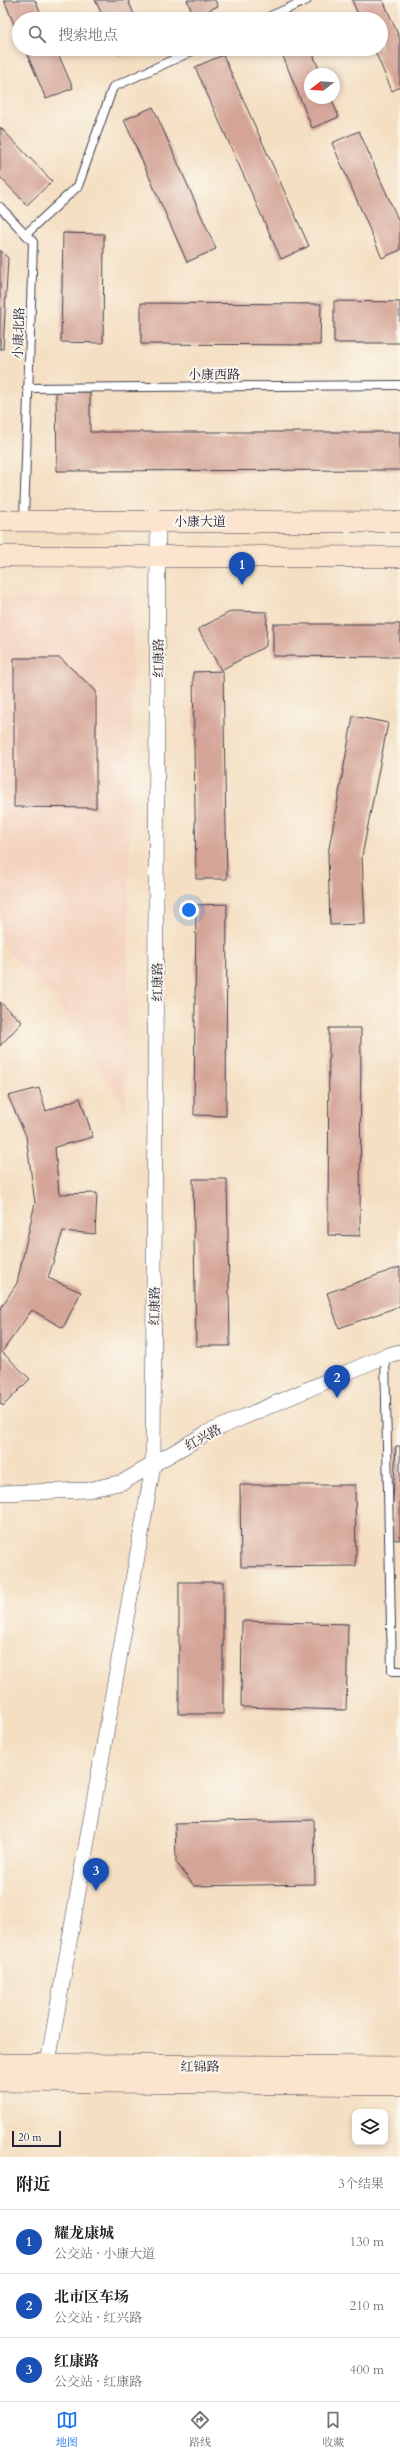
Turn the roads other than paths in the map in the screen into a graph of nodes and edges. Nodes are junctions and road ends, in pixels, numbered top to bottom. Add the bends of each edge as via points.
1 (307, 0) edge
2 (280, 12) edge
3 (181, 56) edge
4 (0, 207) edge
5 (26, 234) junction
6 (400, 385) edge
7 (28, 388) junction
8 (158, 520) junction
9 (0, 521) edge
10 (24, 521) junction
11 (400, 522) edge
12 (158, 555) junction
13 (0, 556) edge
14 (400, 557) edge
15 (400, 1352) edge
16 (385, 1356) junction
17 (153, 1466) junction
18 (0, 1493) edge
19 (400, 1671) edge
20 (0, 2064) edge
21 (400, 2068) edge
22 (46, 2074) junction
23 (0, 2081) edge
24 (400, 2085) edge

1 - 2 lane
3 - 5 lane via 112,87 78,186
4 - 5 lane, 小康北路
5 - 7 lane, 小康北路 via 33,242
6 - 7 lane, 小康西路
7 - 10 lane, 小康北路
8 - 10 main road, 小康大道
8 - 11 main road, 小康大道
8 - 12 street, 红康路
9 - 10 main road, 小康大道
12 - 13 main road
12 - 14 main road
12 - 17 street, 红康路
15 - 16 street, 红兴路
16 - 17 street, 红兴路 via 207,1433
16 - 19 lane via 392,1671
17 - 18 street, 红兴路 via 123,1482 88,1490
17 - 22 street, 红康路
20 - 22 main road, 红锦路
21 - 22 main road, 红锦路
22 - 23 main road, 红锦路
22 - 24 main road, 红锦路

